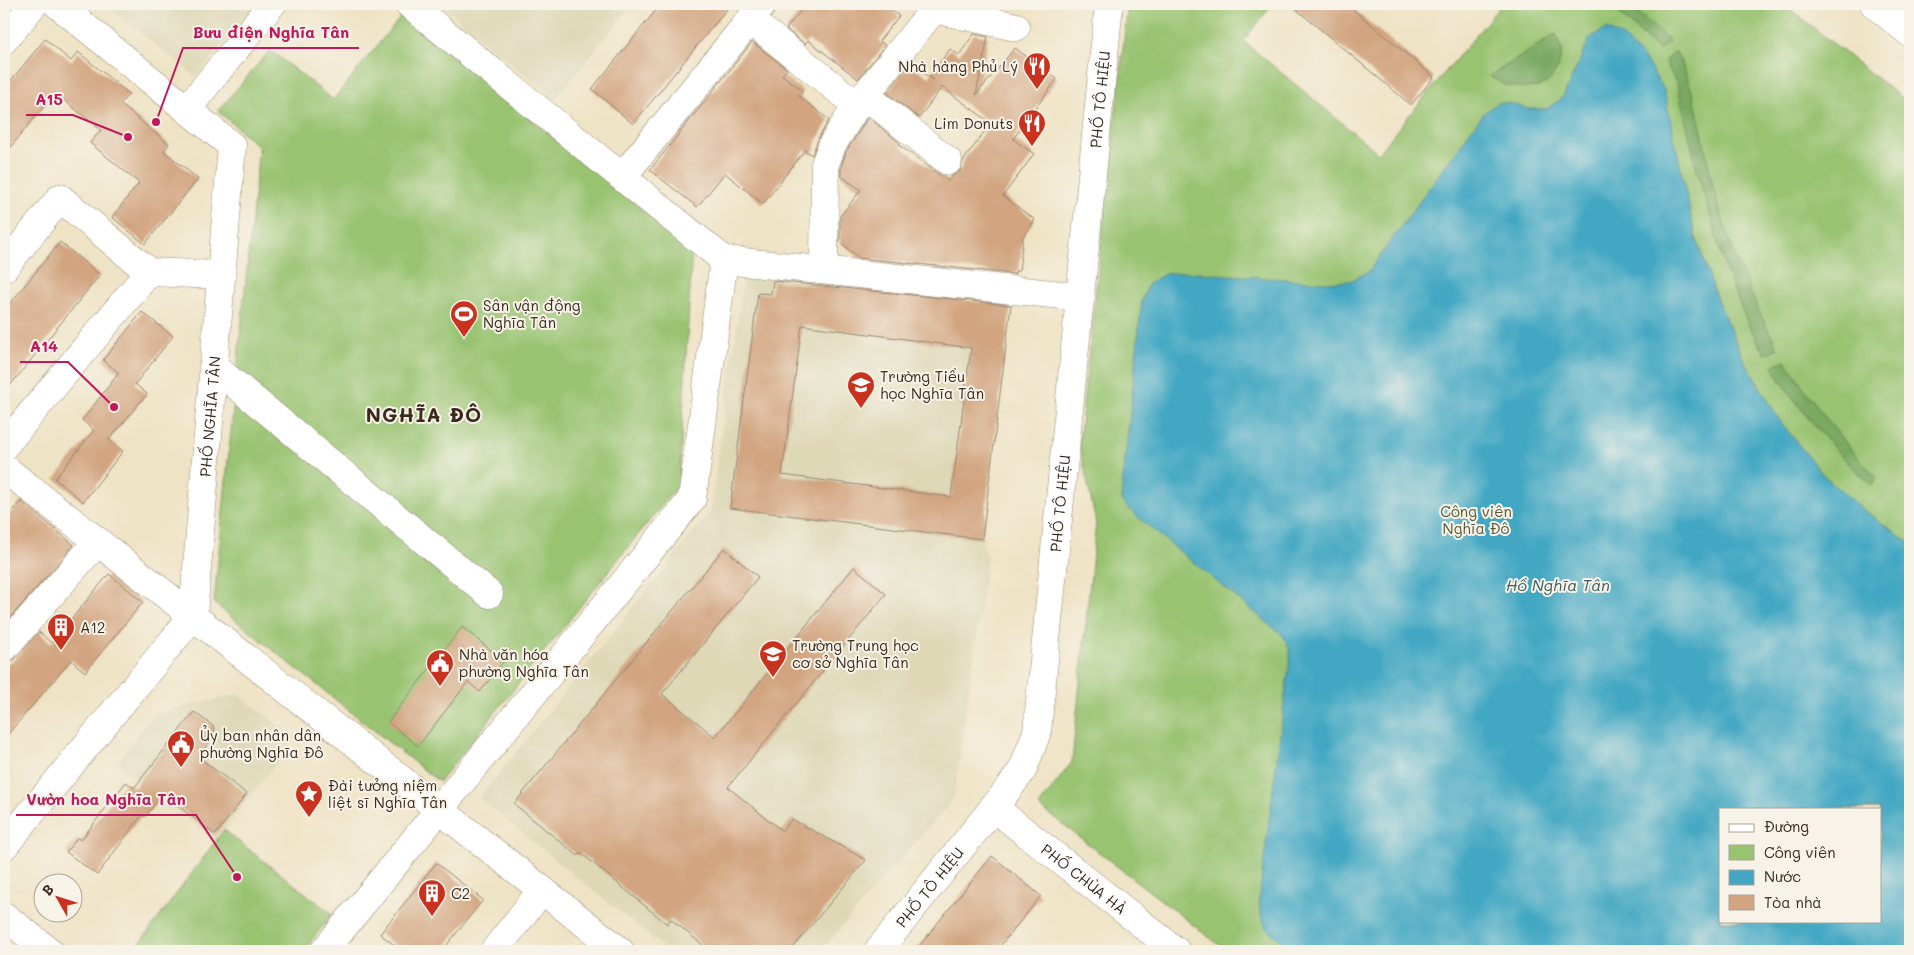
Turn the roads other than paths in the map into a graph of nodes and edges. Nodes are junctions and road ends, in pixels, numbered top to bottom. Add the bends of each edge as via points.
1 (34, 4) edge
2 (57, 4) edge
3 (272, 4) edge
4 (409, 4) edge
5 (1109, 4) edge
6 (934, 6) edge
7 (756, 12) edge
8 (1016, 27) dead end
9 (4, 40) edge
10 (861, 100) junction
11 (187, 109) junction
12 (948, 161) dead end
13 (622, 177) junction
14 (724, 260) junction
15 (4, 268) edge
16 (824, 270) junction
17 (149, 272) junction
18 (220, 275) junction
19 (1081, 297) junction
20 (213, 366) junction
21 (7, 437) edge
22 (4, 468) edge
23 (98, 541) junction
24 (489, 594) dead end
25 (193, 616) junction
26 (4, 648) edge
27 (993, 807) junction
28 (439, 809) junction
29 (4, 846) edge
30 (542, 890) junction
31 (4, 916) edge
32 (49, 951) edge
33 (324, 951) edge
34 (494, 951) edge
35 (620, 951) edge
36 (878, 951) edge
37 (1176, 951) edge

1 - 9 street
2 - 11 street, PHỐ NGHĨA TÂN
3 - 11 street
4 - 13 street
5 - 19 street, PHỐ TÔ HIỆU
6 - 8 street
6 - 10 street
7 - 10 street
7 - 13 street
10 - 12 street
10 - 16 street via 832,144 825,164
11 - 18 street, PHỐ NGHĨA TÂN via 232,146
13 - 14 street
14 - 16 street
14 - 28 street via 692,499
15 - 17 street via 60,198
16 - 19 street
17 - 18 street
17 - 21 street
18 - 20 street, PHỐ NGHĨA TÂN
19 - 27 street, PHỐ TÔ HIỆU via 1037,732 1023,769
20 - 24 street
20 - 25 street, PHỐ NGHĨA TÂN
22 - 23 street
23 - 25 street
23 - 26 street
25 - 28 street
25 - 29 street
27 - 36 street, PHỐ TÔ HIỆU
27 - 37 street, PHỐ CHÙA HÀ
28 - 30 street
28 - 33 street
30 - 34 street
30 - 35 street
31 - 32 street

